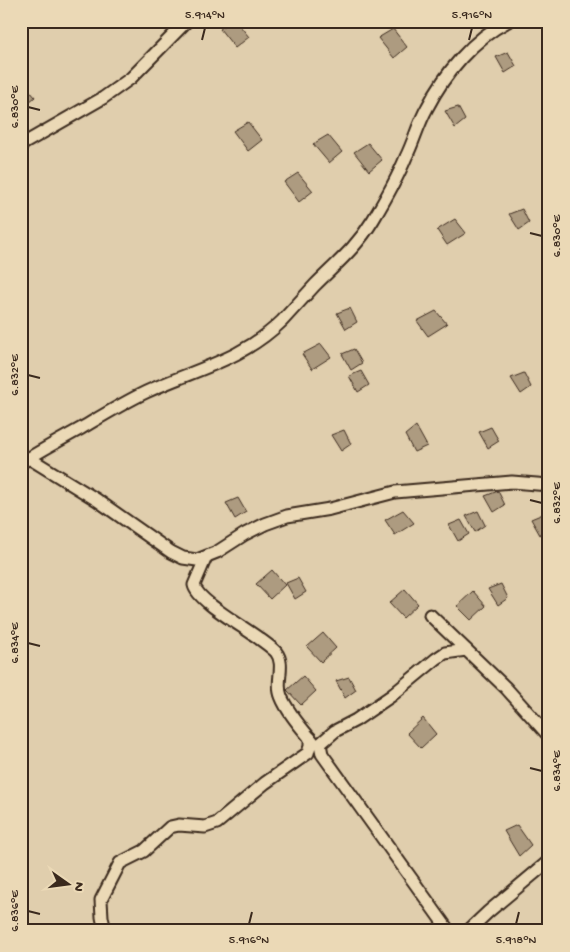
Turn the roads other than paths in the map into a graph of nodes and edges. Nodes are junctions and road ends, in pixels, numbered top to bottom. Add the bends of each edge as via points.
1 (187, 21) edge
2 (503, 22) edge
3 (21, 145) edge
4 (25, 461) edge
5 (549, 485) edge
6 (206, 557) junction
7 (430, 615) dead end
8 (466, 650) junction
9 (549, 736) edge
10 (310, 738) junction
11 (322, 754) junction
12 (549, 861) edge
13 (106, 931) edge
14 (449, 931) edge
15 (468, 931) edge

1 - 3 street via 132,78
2 - 4 street via 462,58 436,91 398,174 363,235 281,322 231,358 144,393
4 - 6 street via 97,500 171,552 190,560
5 - 6 street via 512,482 395,492 287,516 245,534
6 - 10 street via 195,589 206,601 249,630 279,656 278,684 282,699
7 - 8 street
8 - 9 street
8 - 11 street via 445,653 391,696 325,738 320,744
10 - 11 street
10 - 13 street via 308,752 217,823 205,827 170,827 144,852 120,863 101,900
11 - 14 street
12 - 15 street

